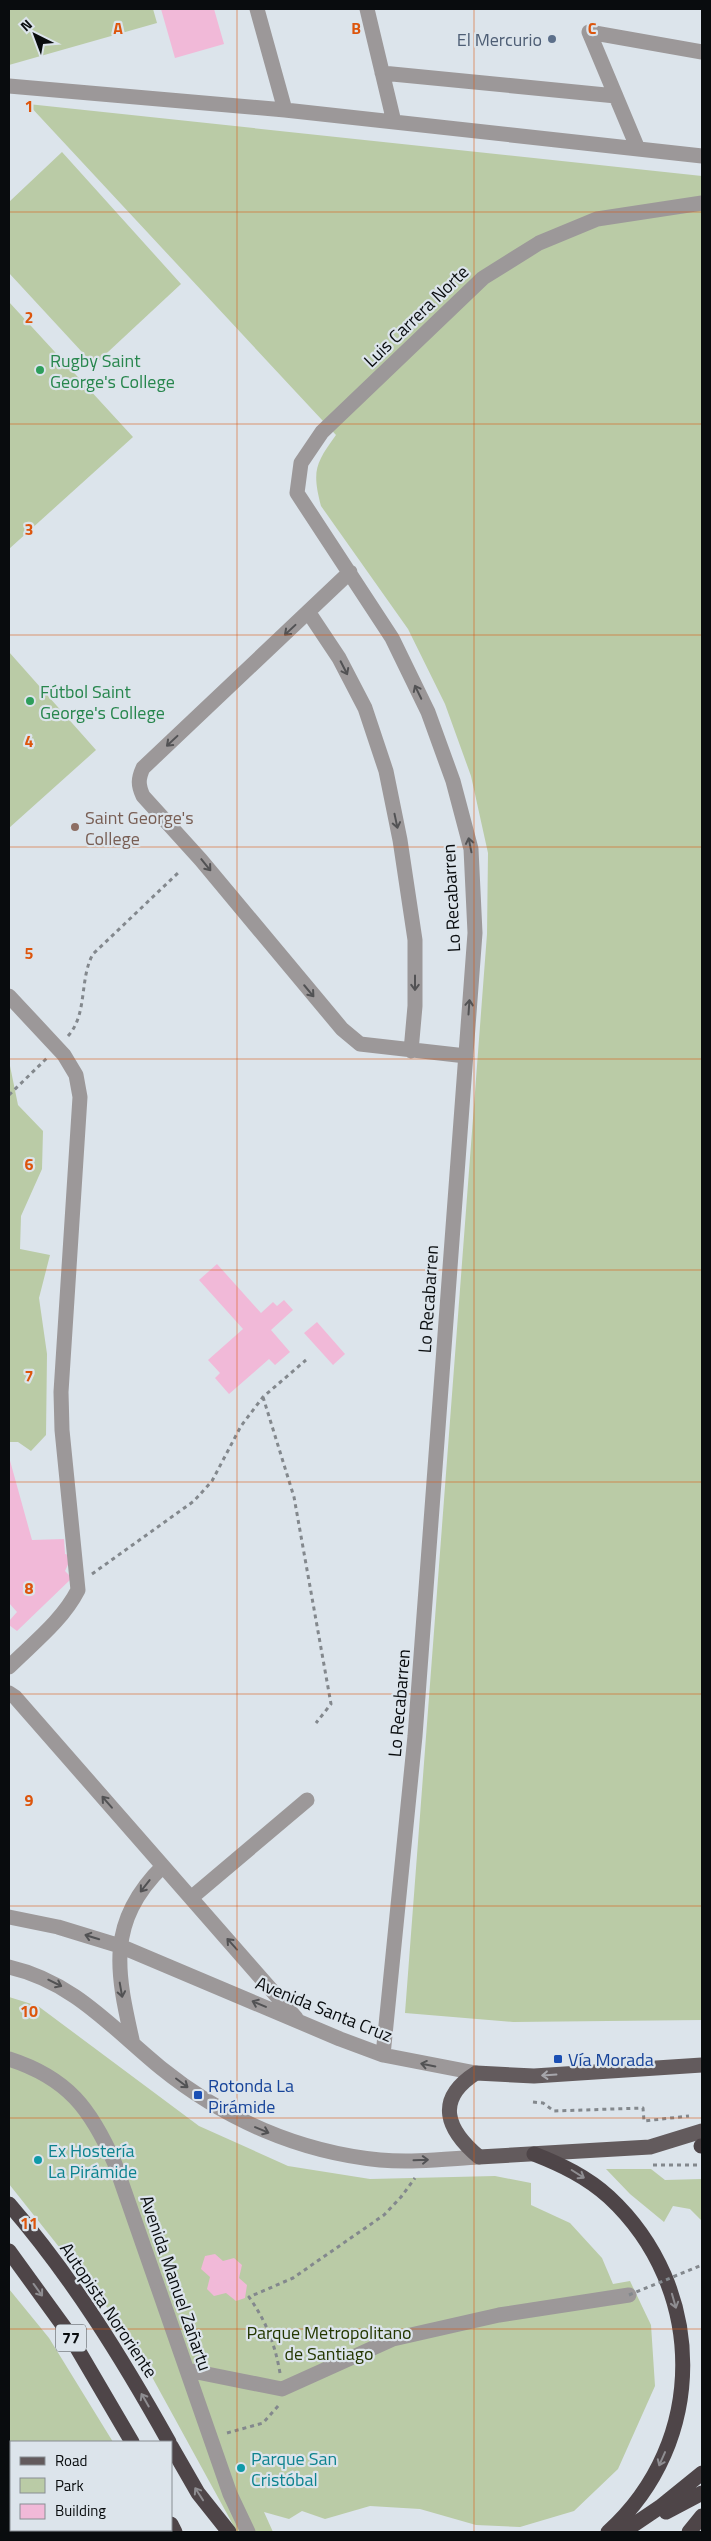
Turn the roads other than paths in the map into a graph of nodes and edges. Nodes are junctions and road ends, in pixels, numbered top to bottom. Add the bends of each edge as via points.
1 (257, 9) edge
2 (367, 9) edge
3 (702, 52) edge
4 (382, 73) junction
5 (9, 86) edge
6 (616, 96) junction
7 (285, 110) junction
8 (394, 122) junction
9 (638, 149) junction
10 (702, 156) edge
11 (702, 203) edge
12 (350, 572) junction
13 (309, 613) junction
14 (9, 996) edge
15 (411, 1051) junction
16 (466, 1056) junction
17 (9, 1667) edge
18 (9, 1694) edge
19 (307, 1800) dead end
20 (163, 1866) junction
21 (191, 1898) junction
22 (9, 1917) edge
23 (120, 1946) junction
24 (9, 1967) edge
25 (298, 2020) junction
26 (133, 2044) junction
27 (383, 2055) junction
28 (9, 2059) edge
29 (702, 2065) edge
30 (476, 2073) junction
31 (702, 2142) edge
32 (534, 2154) junction
33 (479, 2157) junction
34 (9, 2204) edge
35 (9, 2251) edge
36 (629, 2295) road end
37 (187, 2370) junction
38 (129, 2436) edge
39 (168, 2441) edge
40 (172, 2448) edge
41 (702, 2474) edge
42 (702, 2492) edge
43 (702, 2516) edge
44 (229, 2532) edge
45 (248, 2532) edge
46 (608, 2532) edge
47 (623, 2532) edge
48 (631, 2532) edge
49 (689, 2532) edge

1 - 7 street
2 - 4 street
3 - 6 street via 589,32
4 - 6 street
4 - 8 street
5 - 7 street
6 - 9 street
7 - 8 street
8 - 9 street
9 - 10 street
11 - 12 street, Luis Carrera Norte via 597,219 539,243 483,278 322,432 301,463 297,493
12 - 13 street
16 -> 12 street, Lo Recabarren via 475,932 471,849 453,781 428,712 392,638
13 -> 15 street via 339,658 365,708 386,771 415,940
13 -> 15 street via 143,768 138,780 139,788 342,1029 360,1044
14 - 17 street via 57,1048 76,1075 80,1097 61,1392 78,1590 58,1619
15 - 16 street
16 - 27 street, Lo Recabarren via 415,1736
20 -> 18 street
19 - 21 street
20 - 21 street
20 -> 23 street via 144,1884 130,1908
25 -> 21 street
23 -> 22 street, Avenida Santa Cruz via 58,1926
25 -> 23 street, Avenida Santa Cruz
23 -> 26 street via 120,1984
24 -> 26 street via 58,1984 84,2001
25 - 27 street, Avenida Santa Cruz
26 -> 33 street via 204,2100 263,2131 293,2142 381,2160
30 -> 27 street, Avenida Santa Cruz
28 - 37 street, Avenida Manuel Zañartu via 60,2082 88,2113 103,2136
29 -> 30 main road, Avenida Santa Cruz via 534,2076
30 - 33 main road via 457,2091 450,2115 454,2132
31 - 32 main road
32 - 33 main road
32 -> 46 highway via 589,2181 626,2213 666,2275 680,2322 683,2379 670,2443 648,2487
39 -> 34 highway, Autopista Nororiente / 77 via 116,2348 82,2297
35 -> 38 highway, 77 via 67,2330
36 - 37 street via 499,2315 393,2339 283,2394
37 - 45 street, Avenida Manuel Zañartu via 230,2494
44 -> 40 highway via 198,2493
41 - 47 highway via 660,2508
42 - 48 highway
43 - 49 highway

